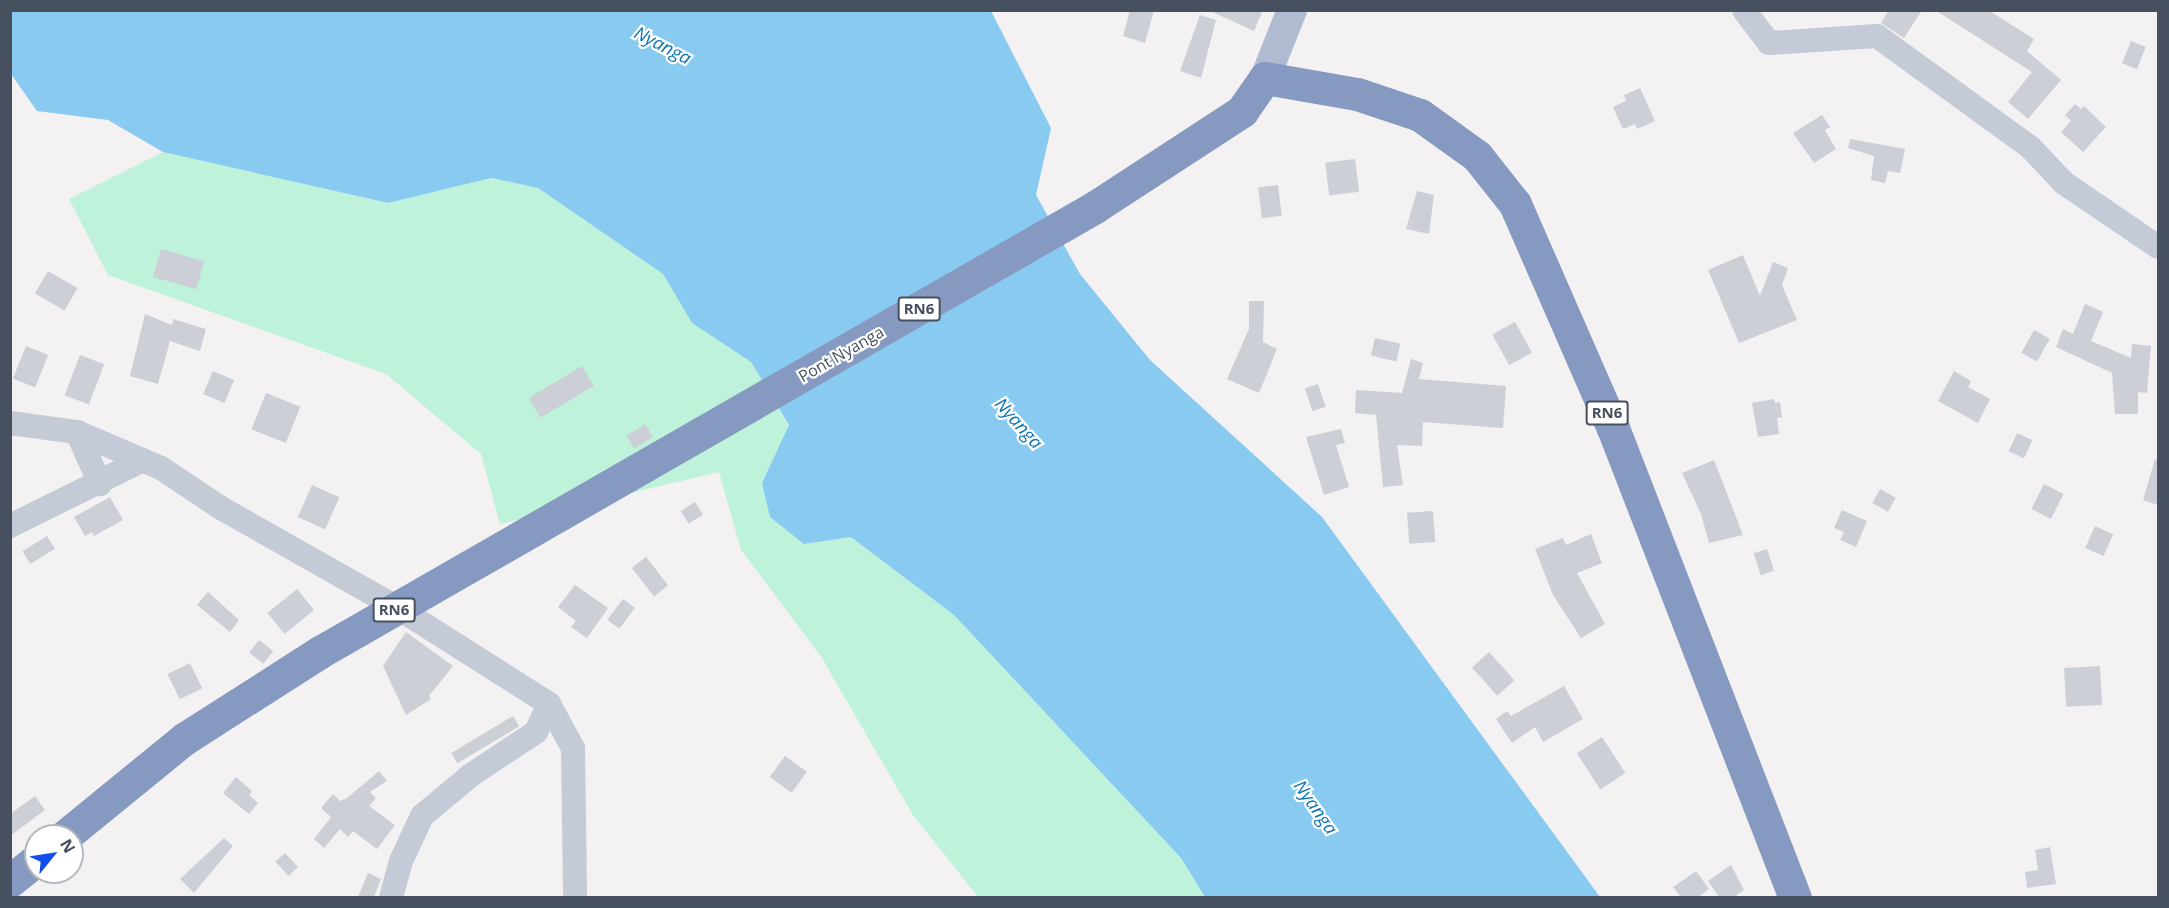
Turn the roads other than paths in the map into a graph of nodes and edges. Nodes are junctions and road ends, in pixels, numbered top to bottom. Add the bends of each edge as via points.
1 (1292, 10) edge
2 (1744, 10) edge
3 (1265, 78) junction
4 (2158, 247) edge
5 (10, 423) edge
6 (77, 432) junction
7 (143, 460) junction
8 (100, 484) junction
9 (10, 526) edge
10 (398, 608) junction
11 (549, 704) junction
12 (79, 824) edge
13 (24, 870) edge
14 (10, 881) edge
15 (391, 897) edge
16 (575, 897) edge
17 (1795, 897) edge

1 - 3 main road
2 - 4 street via 1769,43 1877,36 2030,147 2064,183
3 - 10 highway, Pont Nyanga / RN6 via 1242,111 1095,207
3 - 17 highway, RN6 via 1357,94 1420,115 1477,156 1515,204 1613,428
5 - 6 street
6 - 7 street
6 - 8 street
7 - 8 street
7 - 10 street
8 - 9 street
10 - 11 street
10 - 12 highway, RN6 via 320,652 184,739
11 - 15 street via 536,732 471,775 422,816 401,861
11 - 16 street via 573,748
13 - 14 highway

